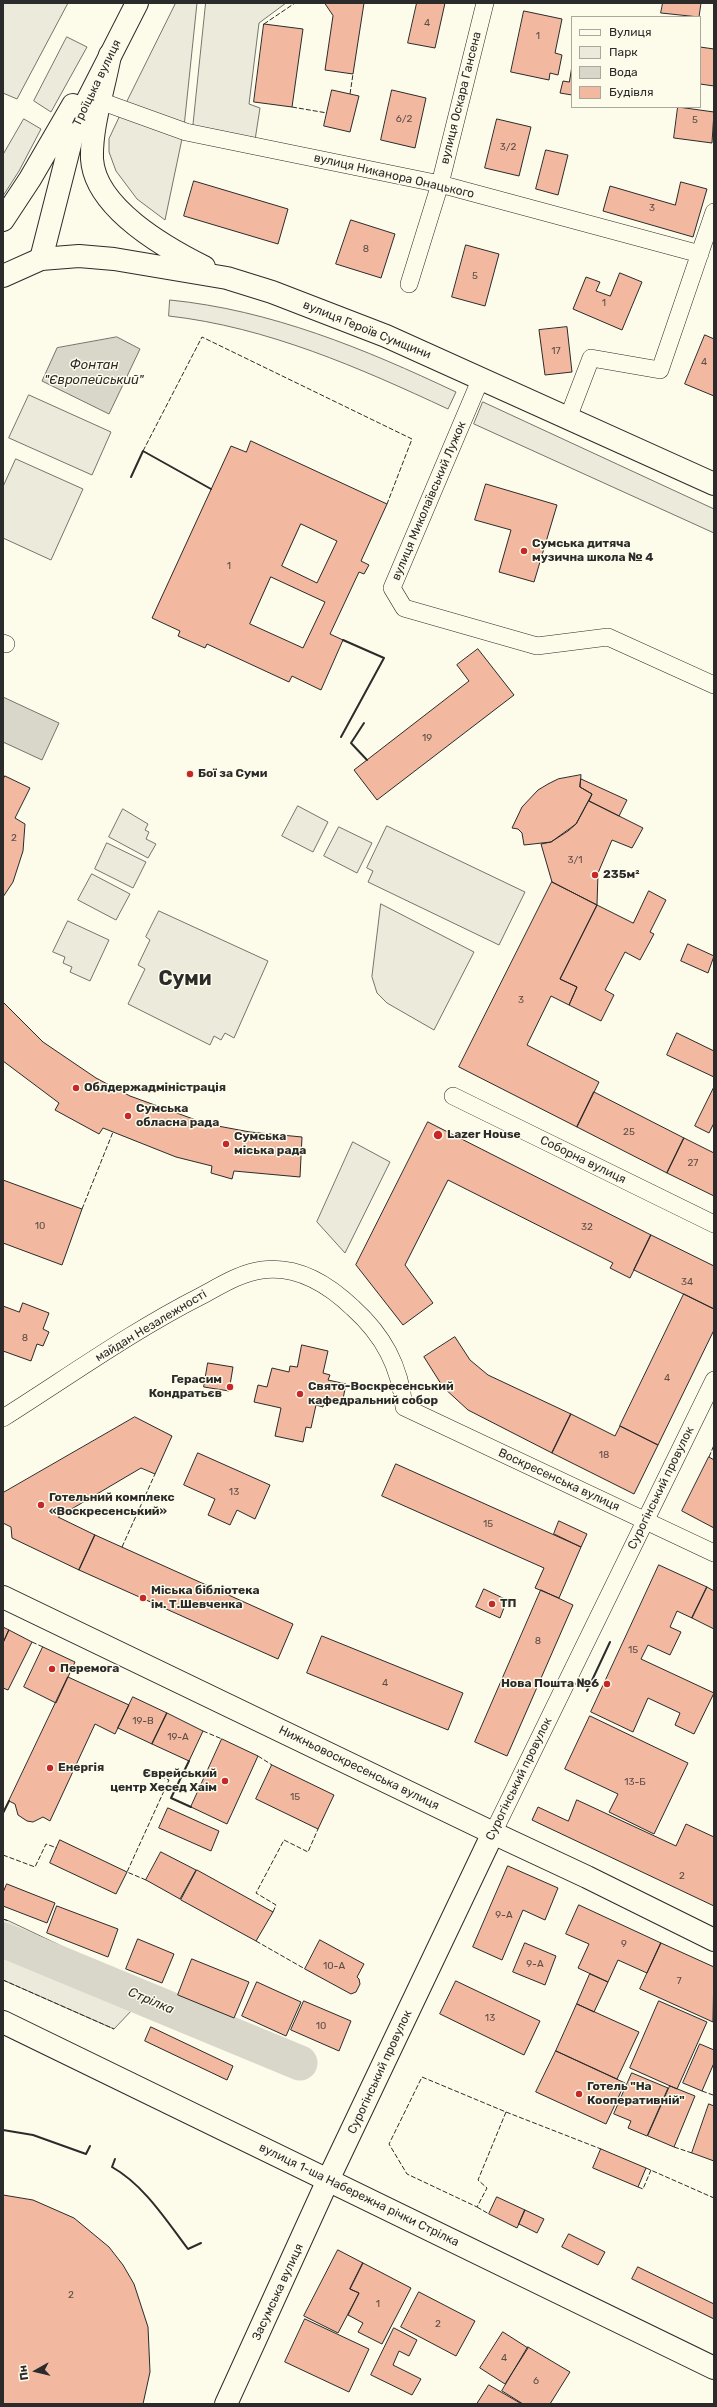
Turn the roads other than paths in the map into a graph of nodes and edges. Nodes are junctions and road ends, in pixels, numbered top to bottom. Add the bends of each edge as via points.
1 (137, 3) edge
2 (485, 3) edge
3 (110, 55) junction
4 (95, 100) junction
5 (440, 184) junction
6 (714, 212) edge
7 (3, 220) edge
8 (700, 254) junction
9 (41, 260) junction
10 (3, 276) edge
11 (227, 278) junction
12 (409, 284) dead end
13 (481, 378) junction
14 (568, 418) junction
15 (714, 484) edge
16 (714, 685) edge
17 (453, 1096) dead end
18 (714, 1224) edge
19 (714, 1380) edge
20 (404, 1406) joint
21 (3, 1418) edge
22 (644, 1520) junction
23 (714, 1553) edge
24 (3, 1597) edge
25 (492, 1833) junction
26 (714, 1940) edge
27 (3, 2022) edge
28 (328, 2180) junction
29 (714, 2368) edge
30 (226, 2404) edge

1 - 3 main road, Троїцька вулиця
2 - 5 street, вулиця Оскара Гансена
3 - 4 main road
3 - 7 main road via 90,76
4 - 5 street, вулиця Никанора Онацького via 186,132
4 - 9 main road, Троїцька вулиця via 75,125
4 - 11 main road via 92,161 101,186 121,212 146,234
5 - 8 street, вулиця Никанора Онацького
5 - 12 street, вулиця Оскара Гансена
6 - 8 street
8 - 14 street via 660,370 591,358
9 - 10 main road, вулиця Героїв Сумщини
9 - 11 main road, вулиця Героїв Сумщини via 78,256
11 - 13 main road, вулиця Героїв Сумщини via 272,292 379,334
13 - 14 main road, вулиця Героїв Сумщини
13 - 16 street, вулиця Миколаївський Лужок via 392,588 404,608 537,646 608,637
14 - 15 main road, вулиця Героїв Сумщини
17 - 18 street, Соборна вулиця
19 - 22 street, Сурогінський провулок
20 - 21 street, майдан Незалежності via 402,1384 395,1363 369,1322 336,1292 311,1276 284,1269 261,1270 231,1280 174,1310
20 - 22 street, Воскресенська вулиця
22 - 23 street, Воскресенська вулиця
22 - 25 street, Сурогінський провулок
24 - 25 main road, Нижньовоскресенська вулиця
25 - 26 main road, Нижньовоскресенська вулиця
25 - 28 main road, Сурогінський провулок
27 - 28 main road, вулиця 1-ша Набережна річки Стрілка
28 - 29 main road, вулиця 1-ша Набережна річки Стрілка
28 - 30 main road, Засумська вулиця

